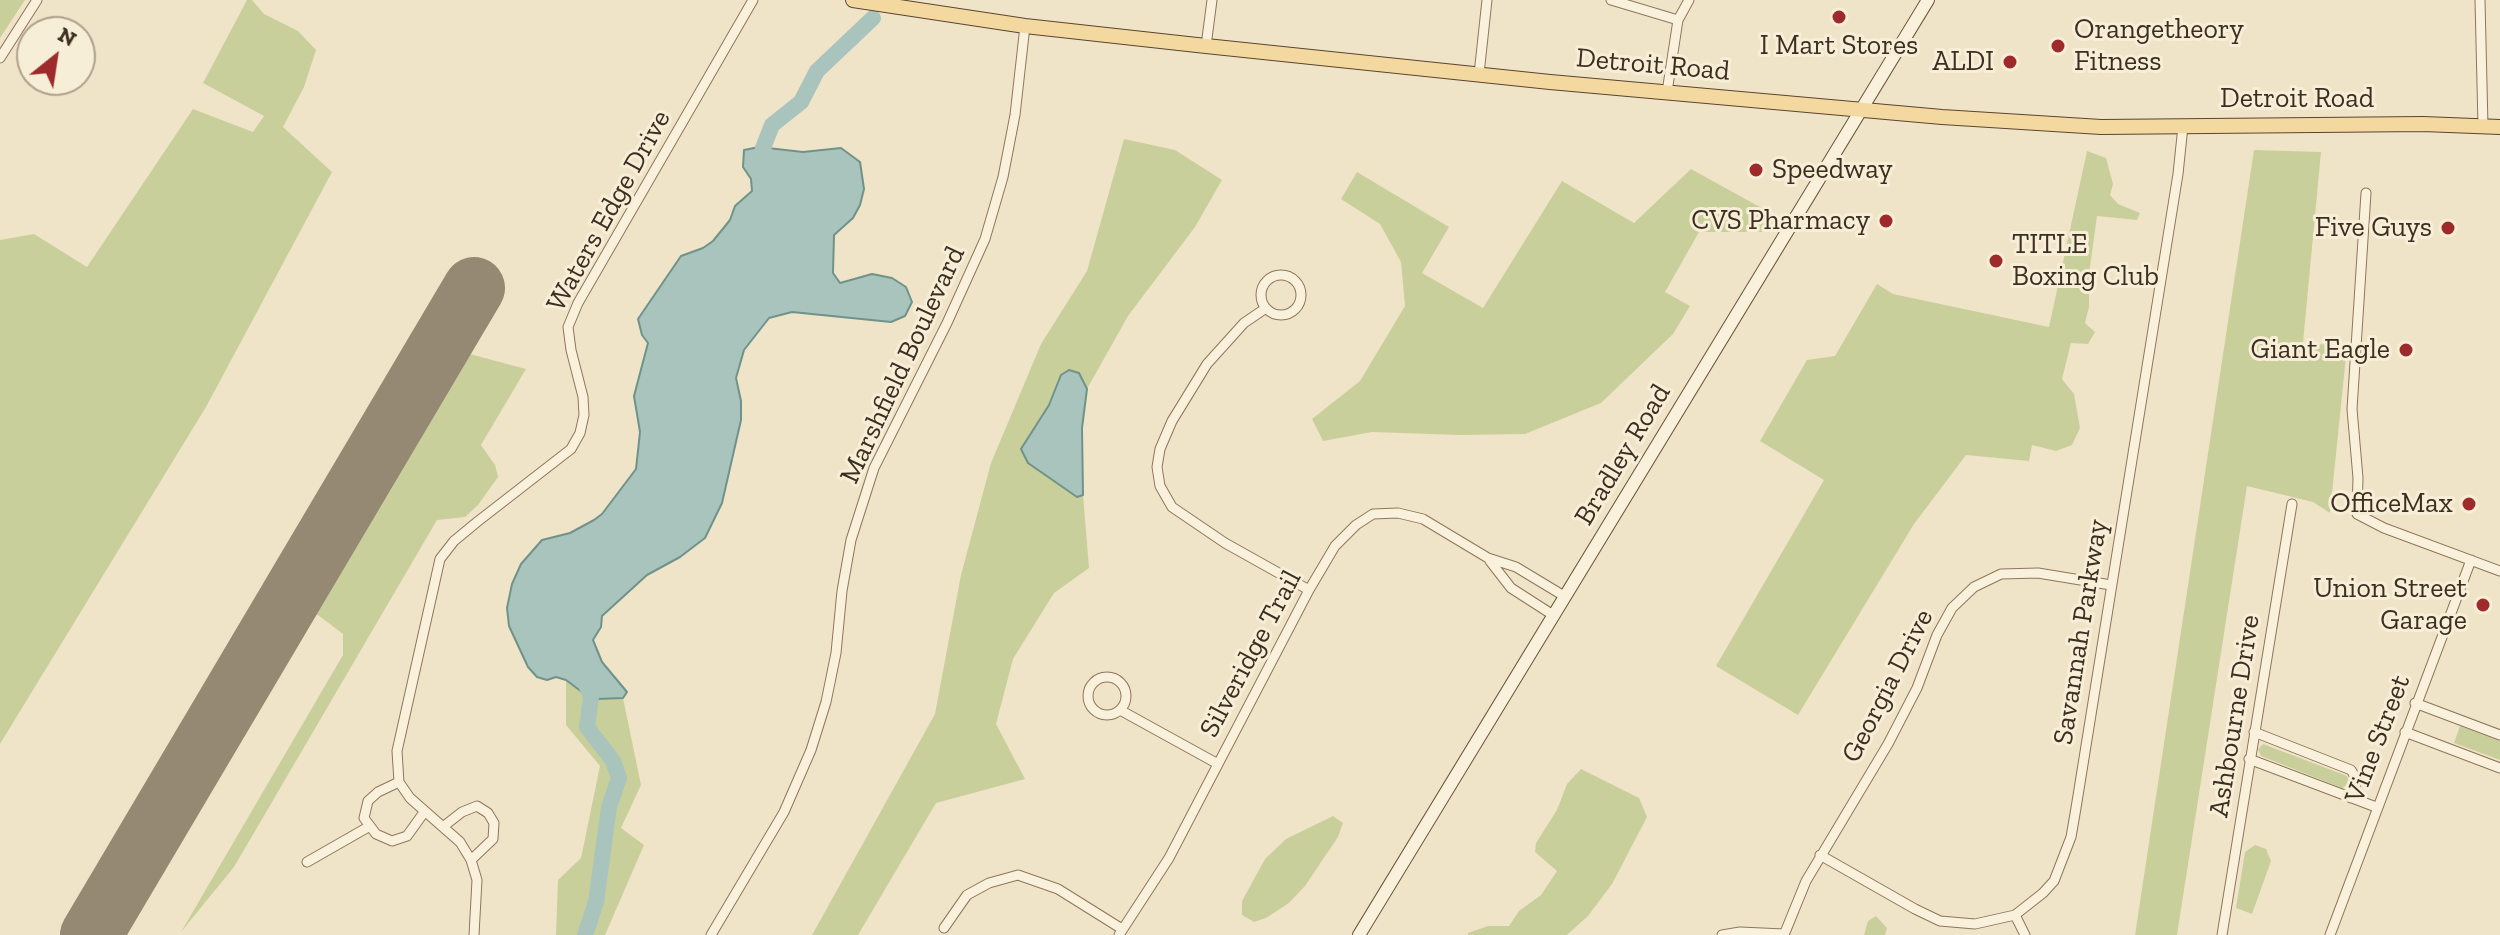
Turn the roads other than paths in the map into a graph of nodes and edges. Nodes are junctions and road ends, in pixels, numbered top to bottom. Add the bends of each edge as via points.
1 (37, 0) edge
2 (753, 0) edge
3 (853, 0) edge
4 (1212, 0) edge
5 (1487, 0) edge
6 (1611, 0) edge
7 (1689, 0) edge
8 (1928, 0) edge
9 (2480, 0) edge
10 (1678, 20) junction
11 (1025, 26) junction
12 (1206, 46) junction
13 (0, 58) edge
14 (1479, 74) junction
15 (1667, 92) junction
16 (1861, 110) junction
17 (2183, 126) junction
18 (2483, 126) junction
19 (2500, 127) edge
20 (2366, 193) dead end
21 (1266, 308) junction
22 (2292, 504) dead end
23 (1488, 558) junction
24 (2471, 560) junction
25 (2500, 571) edge
26 (2111, 585) junction
27 (1309, 590) junction
28 (1564, 596) junction
29 (1553, 615) junction
30 (2415, 703) junction
31 (1120, 710) junction
32 (2254, 732) junction
33 (2405, 732) junction
34 (2500, 735) edge
35 (2249, 759) junction
36 (1218, 764) junction
37 (2500, 768) edge
38 (399, 782) junction
39 (2351, 798) junction
40 (2376, 807) junction
41 (425, 811) junction
42 (370, 826) junction
43 (444, 826) junction
44 (1820, 855) junction
45 (471, 860) junction
46 (307, 862) dead end
47 (2015, 915) junction
48 (944, 928) dead end
49 (1121, 932) edge
50 (1784, 934) edge
51 (474, 935) edge
52 (711, 935) edge
53 (1359, 935) edge
54 (1722, 935) edge
55 (2025, 935) edge
56 (2222, 935) edge
57 (2330, 935) edge

1 - 13 street
2 - 38 street, Waters Edge Drive via 568,327 583,397 580,433 571,449 454,541 440,559 397,751
3 - 11 main road, Detroit Road
4 - 12 street
5 - 14 street
6 - 10 street
7 - 10 street
8 - 16 street, Bradley Road
9 - 18 street
10 - 15 street
11 - 12 main road, Detroit Road
11 - 52 street, Marshfield Boulevard via 1015,115 985,239 874,468 851,540 836,653 811,750 784,812
12 - 14 main road, Detroit Road
14 - 15 main road, Detroit Road
15 - 16 main road, Detroit Road
16 - 17 main road, Detroit Road via 2051,124
16 - 28 street, Bradley Road
17 - 18 main road, Detroit Road
17 - 26 street, Savannah Parkway
18 - 19 main road, Detroit Road
20 - 24 street via 2352,409 2357,514
21 - 21 street via 1261,296 1265,283 1276,276 1295,281 1301,293 1294,310 1283,315
21 - 27 street via 1244,323 1207,364 1172,421 1157,467 1172,507
22 - 32 street, Ashbourne Drive
23 - 27 street, Silveridge Trail via 1423,519 1373,514 1335,546
23 - 28 street, Silveridge Trail via 1516,567
23 - 29 street, Silveridge Trail via 1515,591
24 - 25 street
24 - 30 street, Vine Street
26 - 44 street, Georgia Drive via 2038,573 2001,574 1974,587 1952,608 1888,744
26 - 47 street, Savannah Parkway via 2071,837 2054,881
27 - 36 street, Silveridge Trail
28 - 29 street, Bradley Road
29 - 53 street, Bradley Road
30 - 33 street, Vine Street
30 - 34 street
31 - 31 street via 1108,715 1096,711 1089,701 1093,684 1104,678 1121,683 1126,700
31 - 36 street
32 - 35 street, Ashbourne Drive
32 - 39 street via 2351,770 2357,780
33 - 37 street
33 - 40 street, Vine Street
35 - 39 street
35 - 56 street, Ashbourne Drive
36 - 49 street, Silveridge Trail via 1169,858
38 - 41 street
38 - 42 street via 368,801 364,818
39 - 40 street
40 - 57 street, Vine Street
41 - 42 street via 407,836 392,841
41 - 43 street
42 - 46 street
43 - 45 street
43 - 45 street via 477,806 488,813 494,823 493,839
44 - 47 street, Savannah Parkway via 1940,921 1975,924
44 - 50 street, Georgia Drive
45 - 51 street via 477,880
47 - 55 street
48 - 49 street via 967,895 1018,875 1058,889
50 - 54 street

